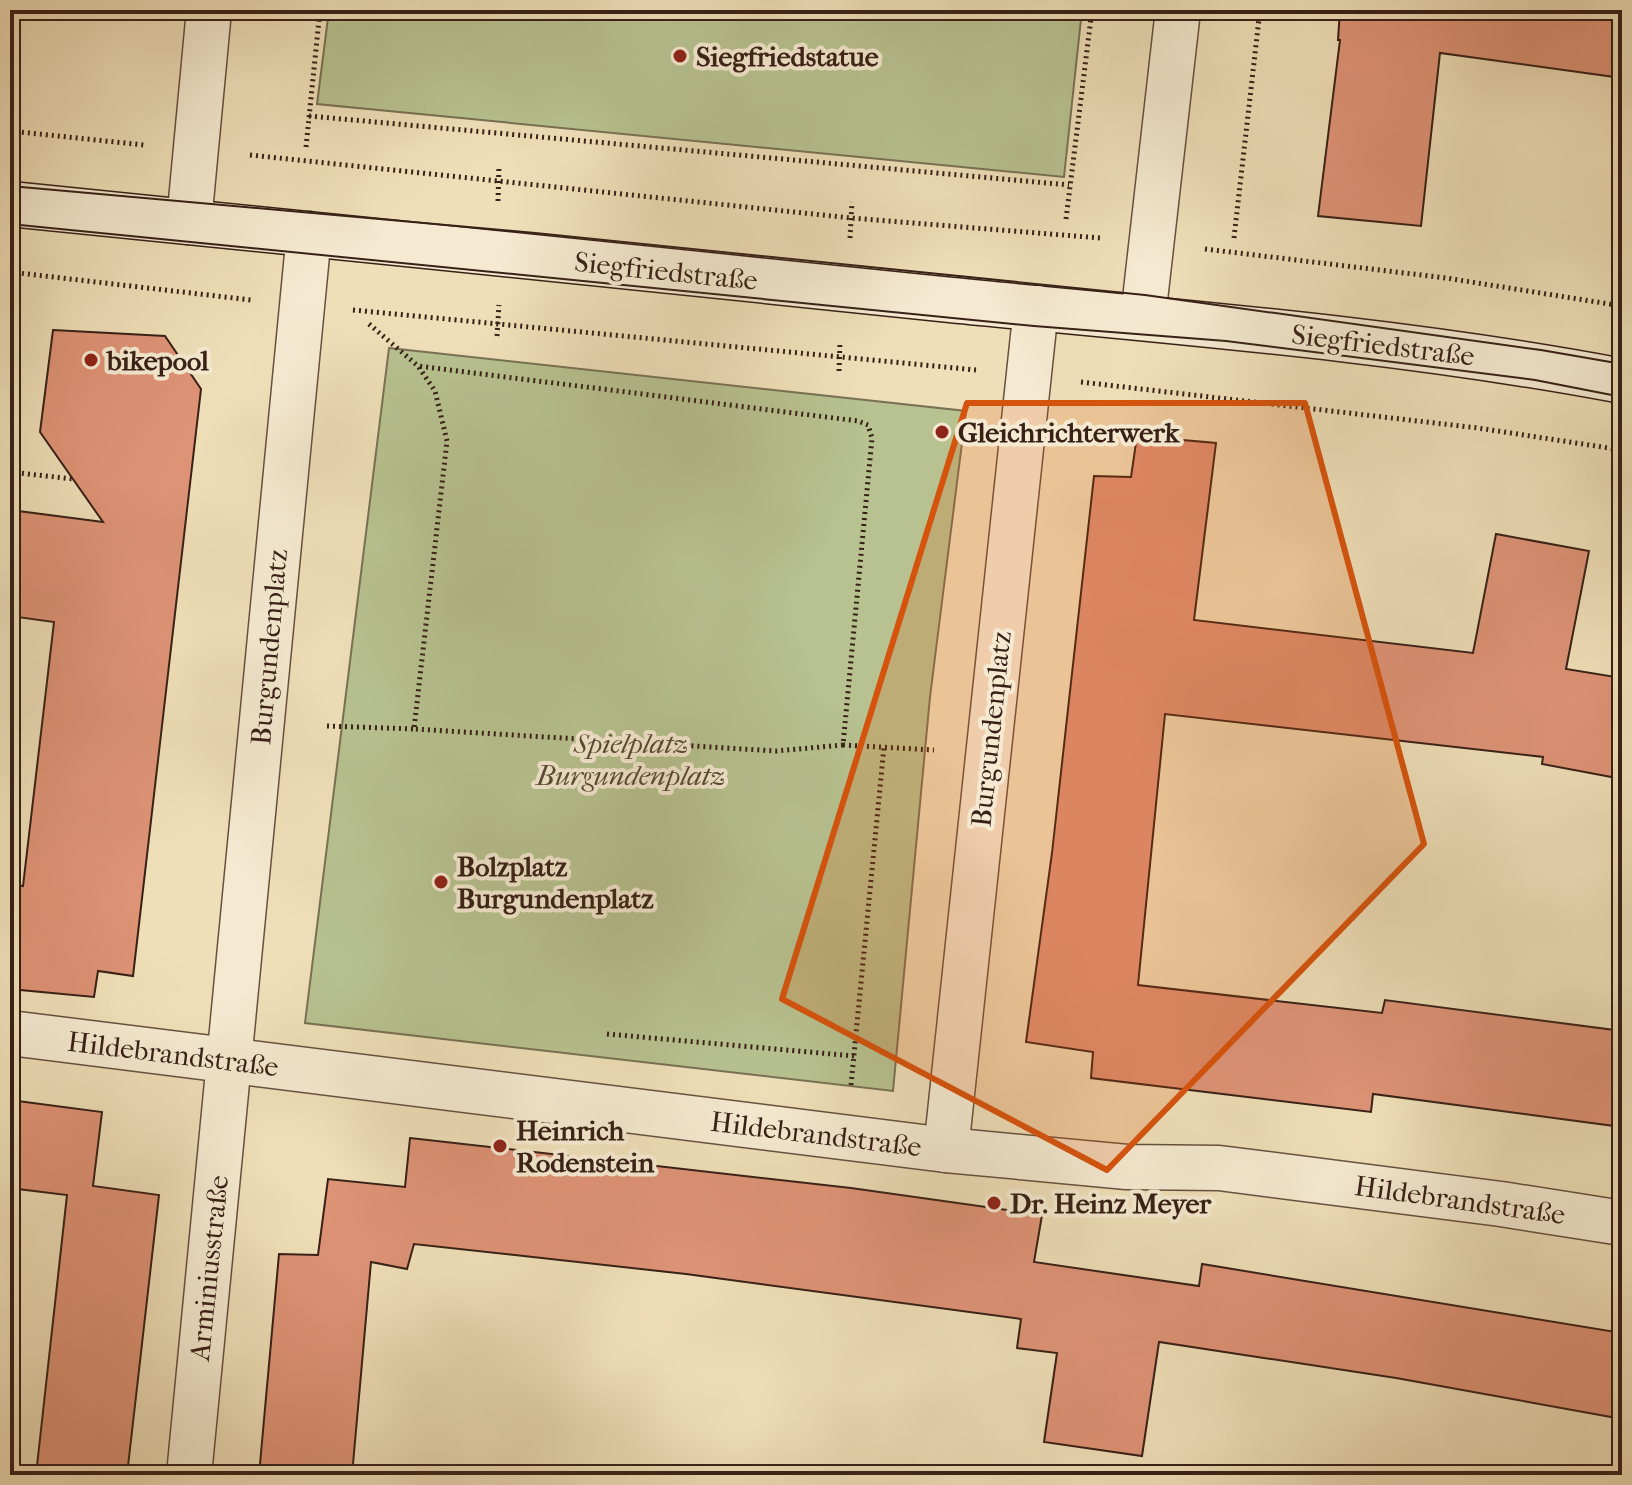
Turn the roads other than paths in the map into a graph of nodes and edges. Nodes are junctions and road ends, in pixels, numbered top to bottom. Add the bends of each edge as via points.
1 (209, 10) edge
2 (1178, 10) edge
3 (10, 204) edge
4 (189, 222) junction
5 (309, 234) junction
6 (1036, 308) junction
7 (1143, 317) junction
8 (1622, 381) edge
9 (10, 1033) edge
10 (230, 1061) junction
11 (946, 1150) junction
12 (1622, 1223) edge
13 (189, 1475) edge

1 - 4 street
2 - 7 street
3 - 4 street, Siegfriedstraße
4 - 5 street, Siegfriedstraße
5 - 6 street, Siegfriedstraße
5 - 10 street, Burgundenplatz
6 - 7 street, Siegfriedstraße
6 - 11 street, Burgundenplatz
7 - 8 street, Siegfriedstraße via 1538,365
9 - 10 street, Hildebrandstraße
10 - 11 street, Hildebrandstraße
10 - 13 street, Arminiusstraße
11 - 12 street, Hildebrandstraße via 1127,1167 1219,1168

